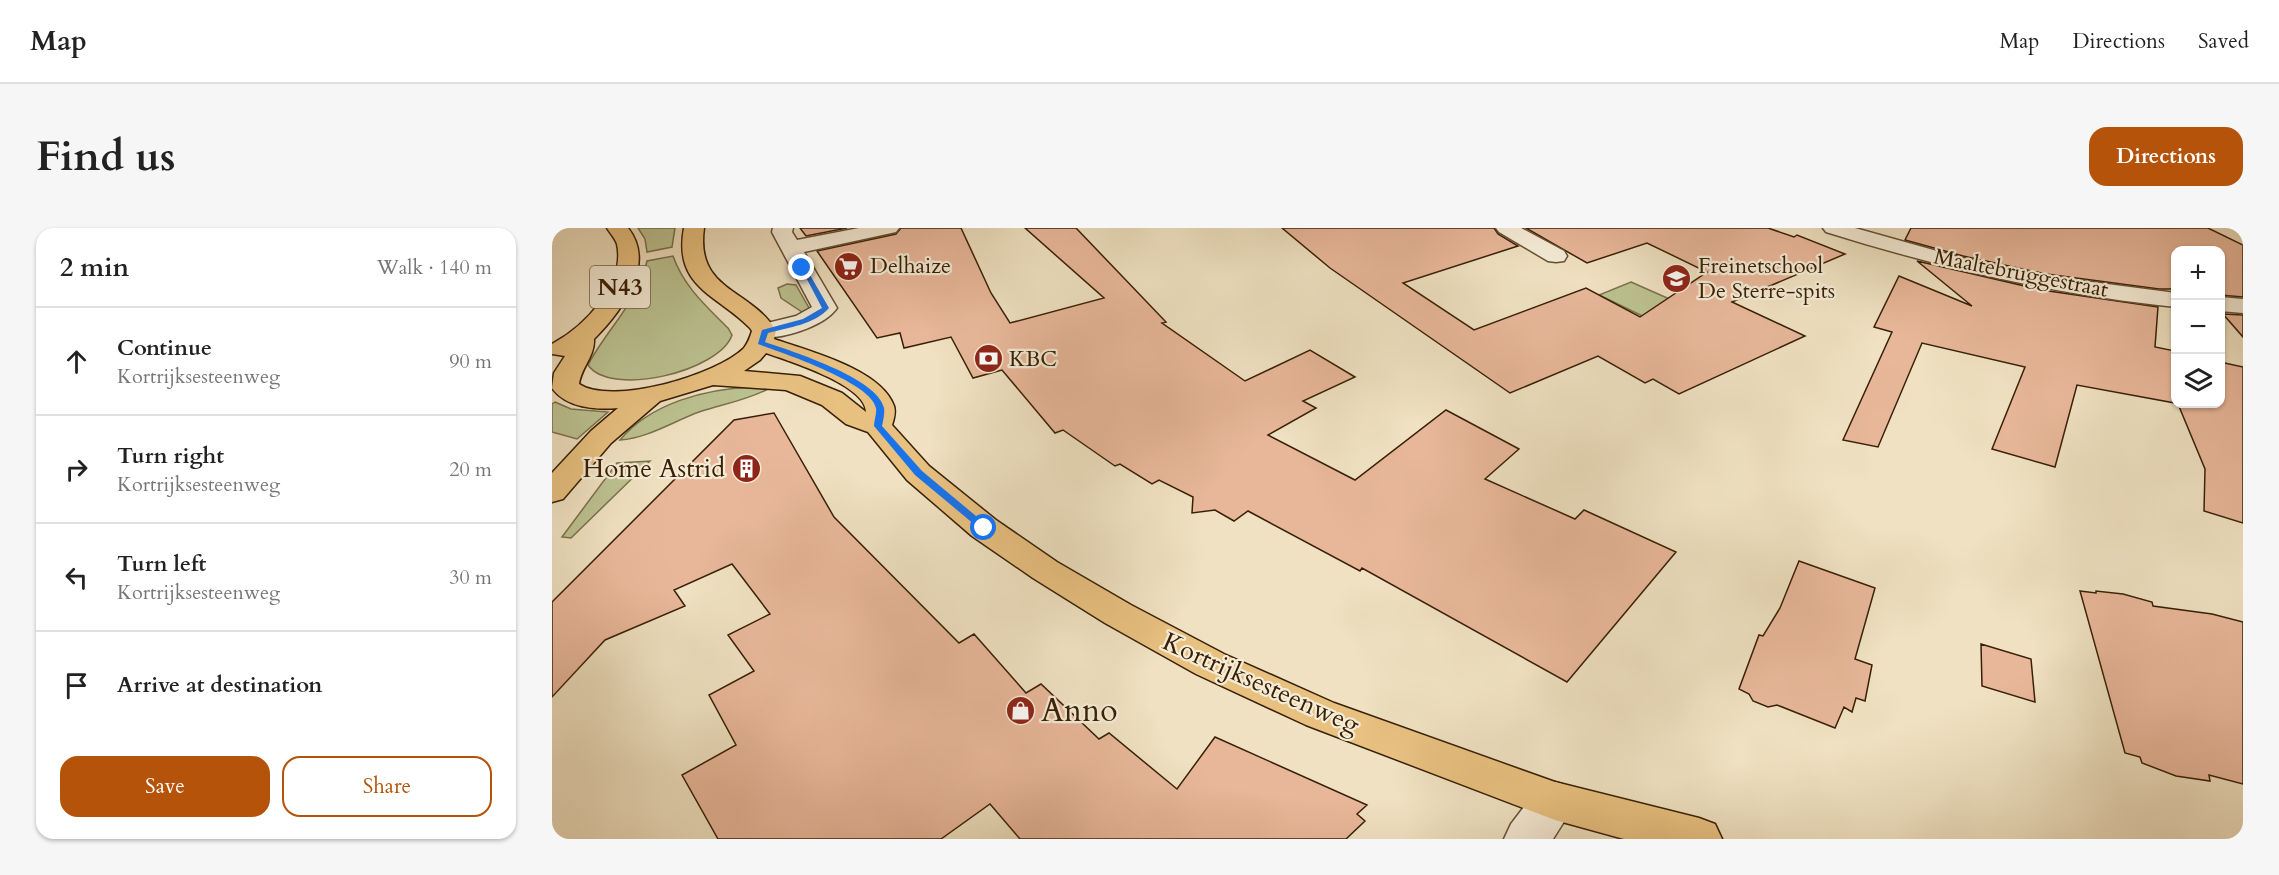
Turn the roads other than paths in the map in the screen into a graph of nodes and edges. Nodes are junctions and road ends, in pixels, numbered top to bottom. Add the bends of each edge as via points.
1 (616, 228) edge
2 (694, 228) edge
3 (889, 228) edge
4 (1506, 228) edge
5 (1833, 228) edge
6 (787, 238) edge
7 (1556, 256) dead end
8 (2171, 300) edge
9 (2225, 304) edge
10 (2243, 306) edge
11 (763, 337) junction
12 (557, 368) edge
13 (712, 377) junction
14 (652, 394) junction
15 (878, 426) junction
16 (552, 492) edge
17 (1555, 801) junction
18 (1527, 839) edge
19 (1699, 839) edge

1 - 12 main road, N43 via 627,242 628,269 611,302 581,338 558,351
2 - 11 main road via 692,258 700,274 725,298 759,321
3 - 6 street
4 - 7 street
5 - 8 street, Maaltebruggestraat via 2033,279
6 - 11 street, Kortrijksesteenweg via 825,308 819,315
9 - 10 street
11 - 13 main road, Kortrijksesteenweg via 752,354
11 - 15 main road via 862,387 880,407
12 - 14 main road, Kortrijksesteenweg via 565,387 576,396 621,401
13 - 14 main road, Kortrijksesteenweg
13 - 15 main road, Kortrijksesteenweg via 801,385 832,399 856,418
14 - 16 main road via 601,437
15 - 17 main road, Kortrijksesteenweg via 918,473 984,528 1134,623 1210,664 1320,714
17 - 18 street
17 - 19 main road, Kortrijksesteenweg

